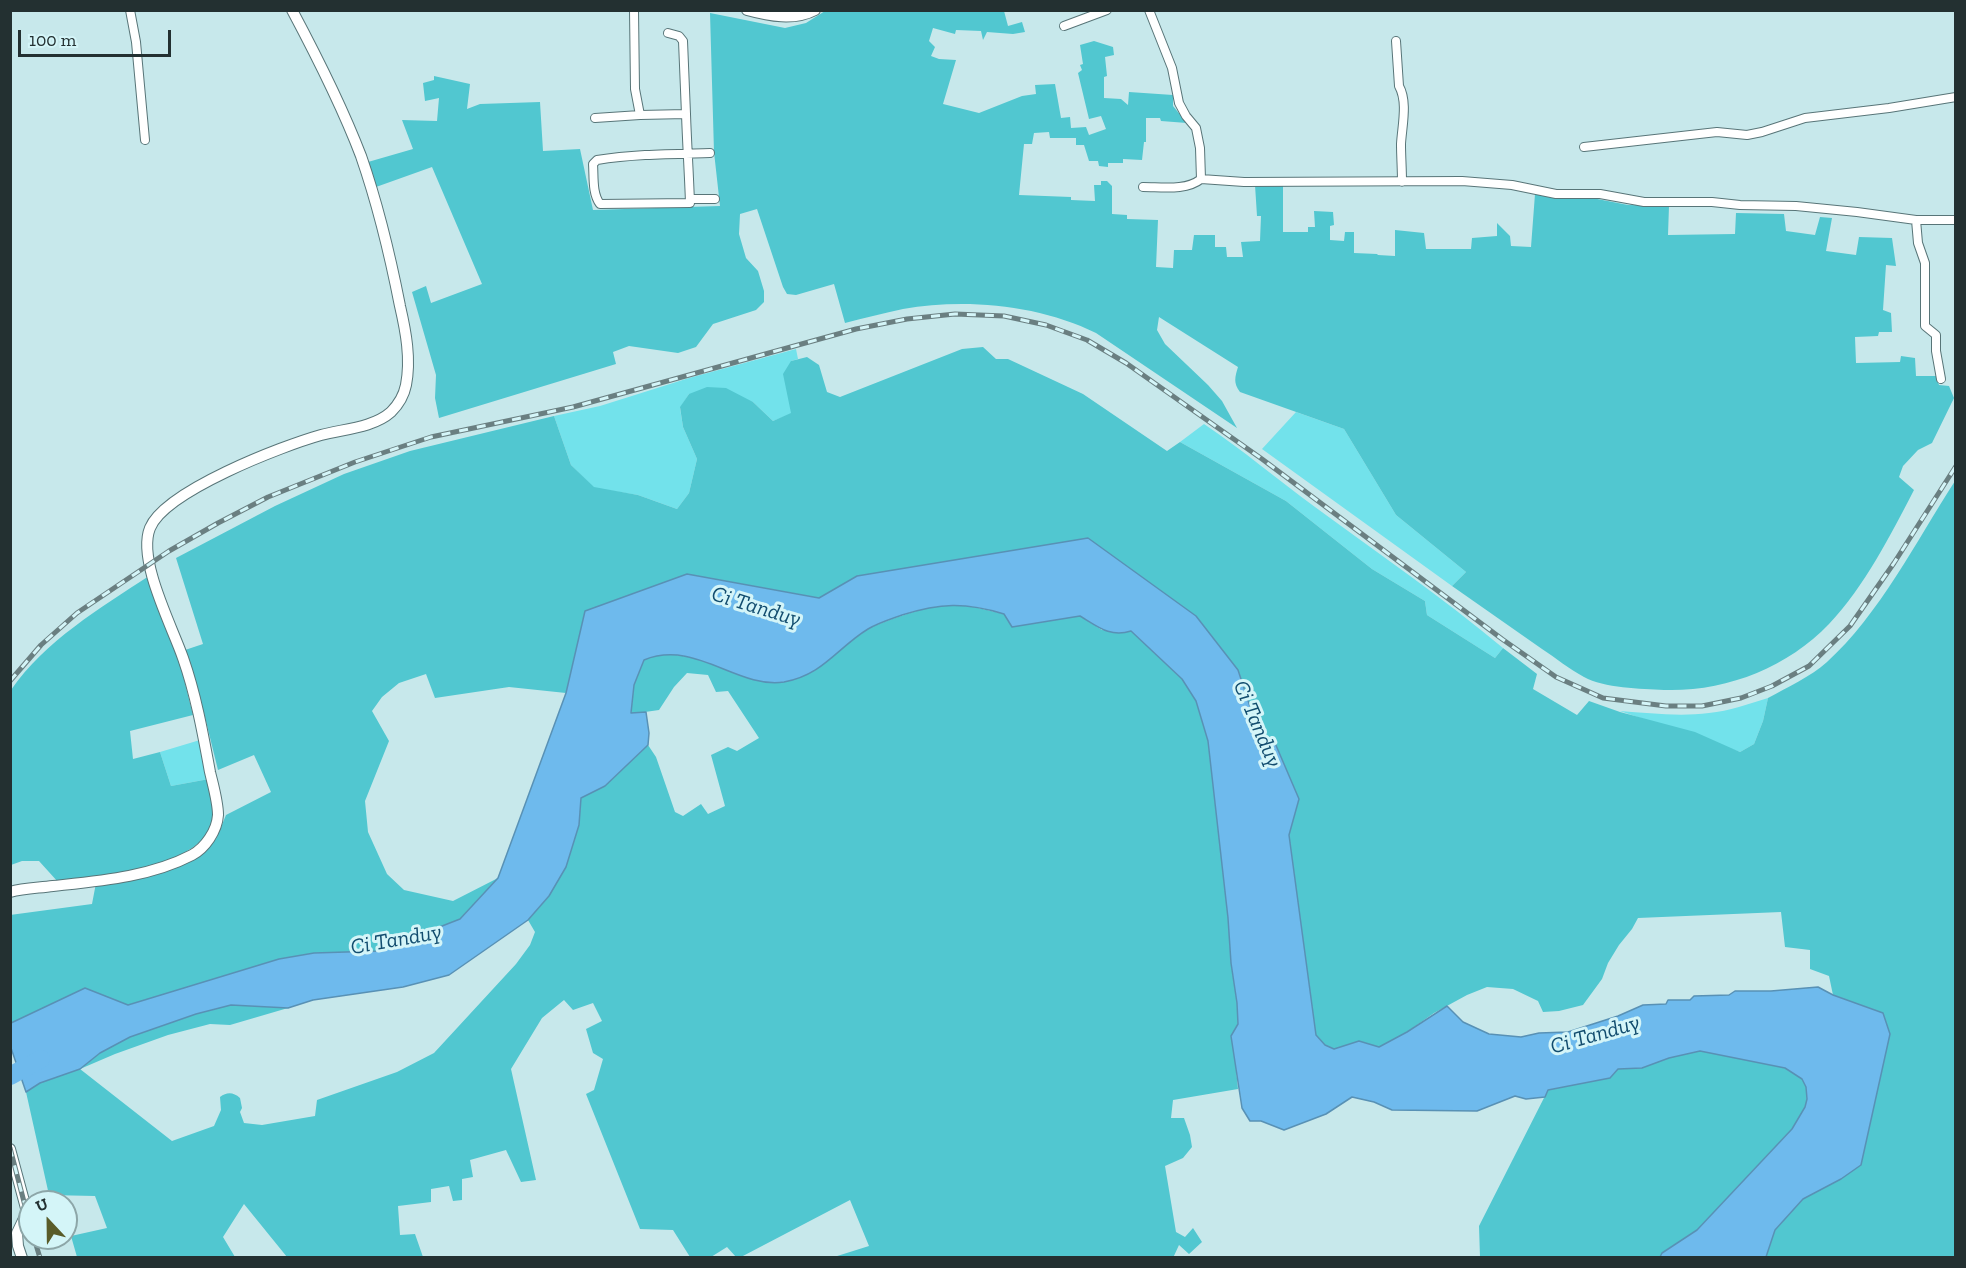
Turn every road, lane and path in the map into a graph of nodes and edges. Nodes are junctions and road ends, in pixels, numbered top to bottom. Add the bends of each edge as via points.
1 (130, 10) edge
2 (292, 10) edge
3 (634, 10) edge
4 (747, 10) edge
5 (815, 10) edge
6 (1107, 10) edge
7 (1149, 10) edge
8 (1064, 26) dead end
9 (668, 33) dead end
10 (1396, 41) dead end
11 (1956, 97) edge
12 (686, 114) junction
13 (640, 115) junction
14 (596, 118) dead end
15 (145, 140) dead end
16 (1584, 147) dead end
17 (710, 153) dead end
18 (688, 154) junction
19 (1201, 179) junction
20 (1402, 182) junction
21 (1143, 187) dead end
22 (690, 199) junction
23 (715, 199) dead end
24 (1916, 220) junction
25 (1956, 220) edge
26 (1941, 379) dead end
27 (10, 892) edge
28 (10, 1149) edge
29 (22, 1257) edge

1 - 15 street
2 - 27 street via 360,154 371,189 406,331 406,387 400,402 380,419 279,449 232,470 170,505 150,527 148,564 191,684 218,815 213,833 202,848 138,874
3 - 13 street via 635,89
4 - 5 street via 788,17
6 - 8 street
7 - 19 street via 1172,68 1179,103 1196,128
9 - 12 street via 683,41
10 - 20 street via 1404,107
11 - 16 street via 1805,118 1747,135 1717,132
12 - 13 street
12 - 18 street
13 - 14 street
17 - 18 street
18 - 22 street
18 - 22 street via 597,160 593,164 594,191 600,204 674,204 690,203
19 - 20 street
19 - 21 street via 1181,187
20 - 24 street via 1475,182 1644,202 1796,206
22 - 23 street
24 - 25 street
24 - 26 street via 1925,263 1925,326 1936,335
28 - 29 street via 27,1212 16,1233

